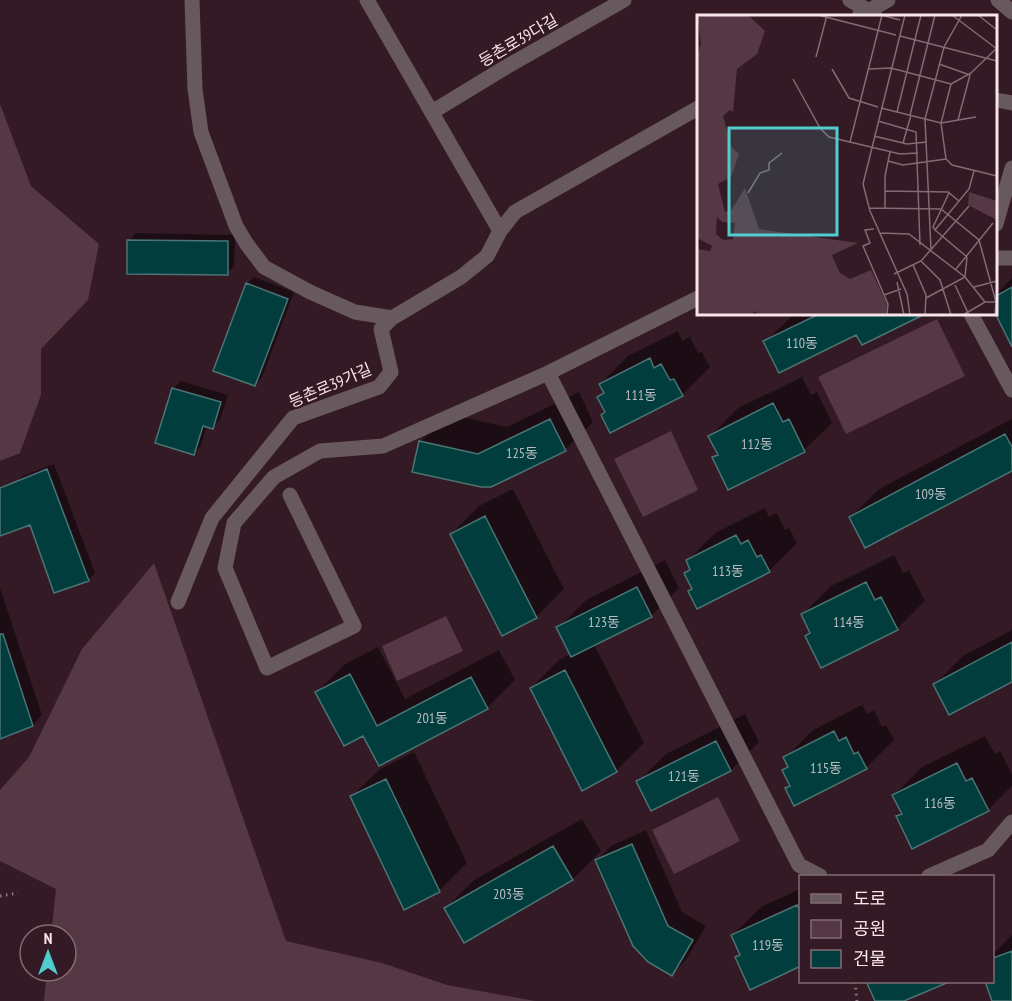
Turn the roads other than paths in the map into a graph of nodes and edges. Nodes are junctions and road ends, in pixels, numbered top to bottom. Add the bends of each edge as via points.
1 (192, 0) edge
2 (367, 0) edge
3 (624, 0) edge
4 (850, 0) edge
5 (888, 0) edge
6 (998, 0) edge
7 (1012, 12) edge
8 (867, 15) edge
9 (997, 100) edge
10 (1012, 103) edge
11 (697, 109) edge
12 (432, 112) junction
13 (1012, 168) edge
14 (997, 220) edge
15 (500, 231) junction
16 (697, 299) edge
17 (972, 315) edge
18 (392, 318) junction
19 (548, 373) junction
20 (1012, 390) edge
21 (290, 495) dead end
22 (178, 602) dead end
23 (1012, 822) edge
24 (818, 875) edge
25 (931, 875) edge

1 - 18 street via 201,132 246,243 264,267 301,287 355,312
2 - 12 street
3 - 12 street, 등촌로39다길
4 - 8 street
5 - 8 street
6 - 7 street
9 - 10 street
11 - 15 street via 515,212
12 - 15 street
13 - 14 street
15 - 18 street via 487,256 461,277
16 - 19 street
17 - 20 street
18 - 22 street, 등촌로39가길 via 381,329 392,372 379,387 293,418 212,518
19 - 21 street via 383,446 320,451 274,477 234,523 225,568 267,668 354,626
19 - 24 street via 799,865
23 - 25 street via 988,850

